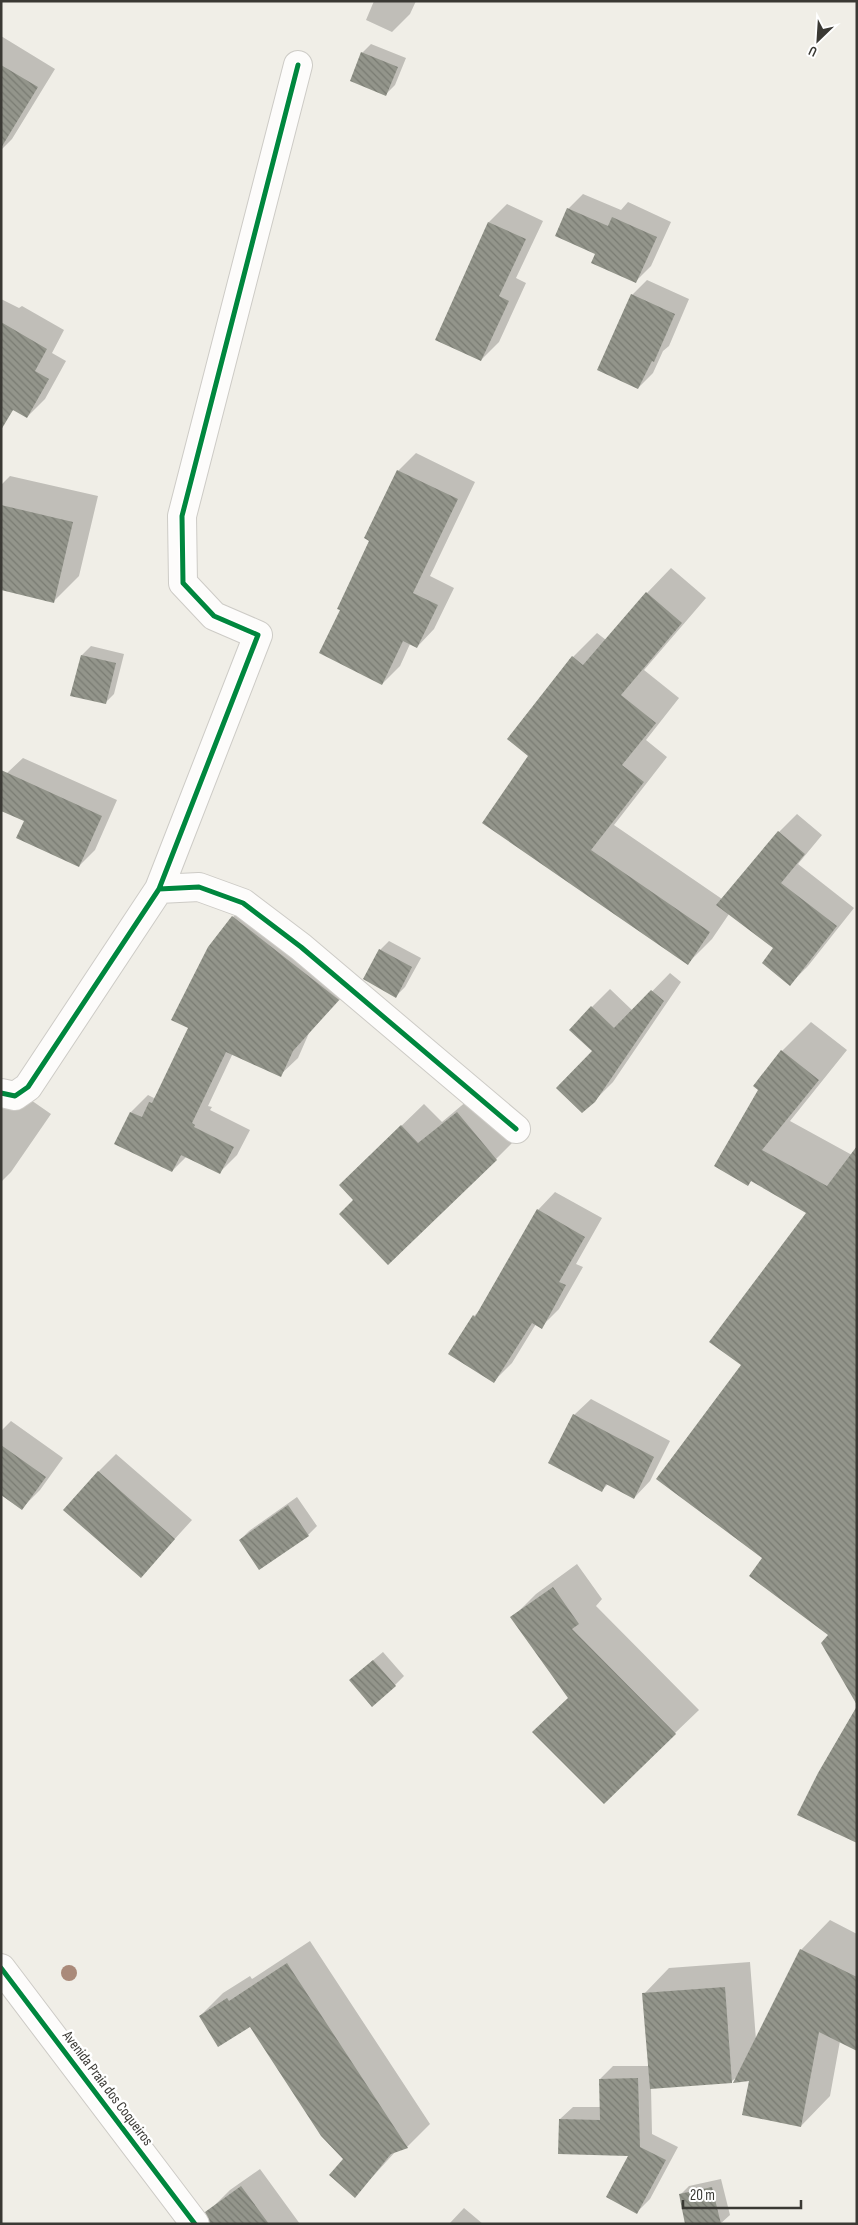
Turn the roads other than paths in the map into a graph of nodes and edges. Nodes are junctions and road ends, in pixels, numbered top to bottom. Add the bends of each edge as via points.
1 (298, 65) dead end
2 (159, 890) junction
3 (1, 1093) edge
4 (516, 1129) dead end
5 (1, 1968) edge
6 (195, 2224) edge

1 - 2 street via 182,516 183,583 214,616 258,635
2 - 3 street via 28,1087 15,1096
2 - 4 street via 199,887 243,903 301,946
5 - 6 street, Avenida Praia dos Coqueiros

